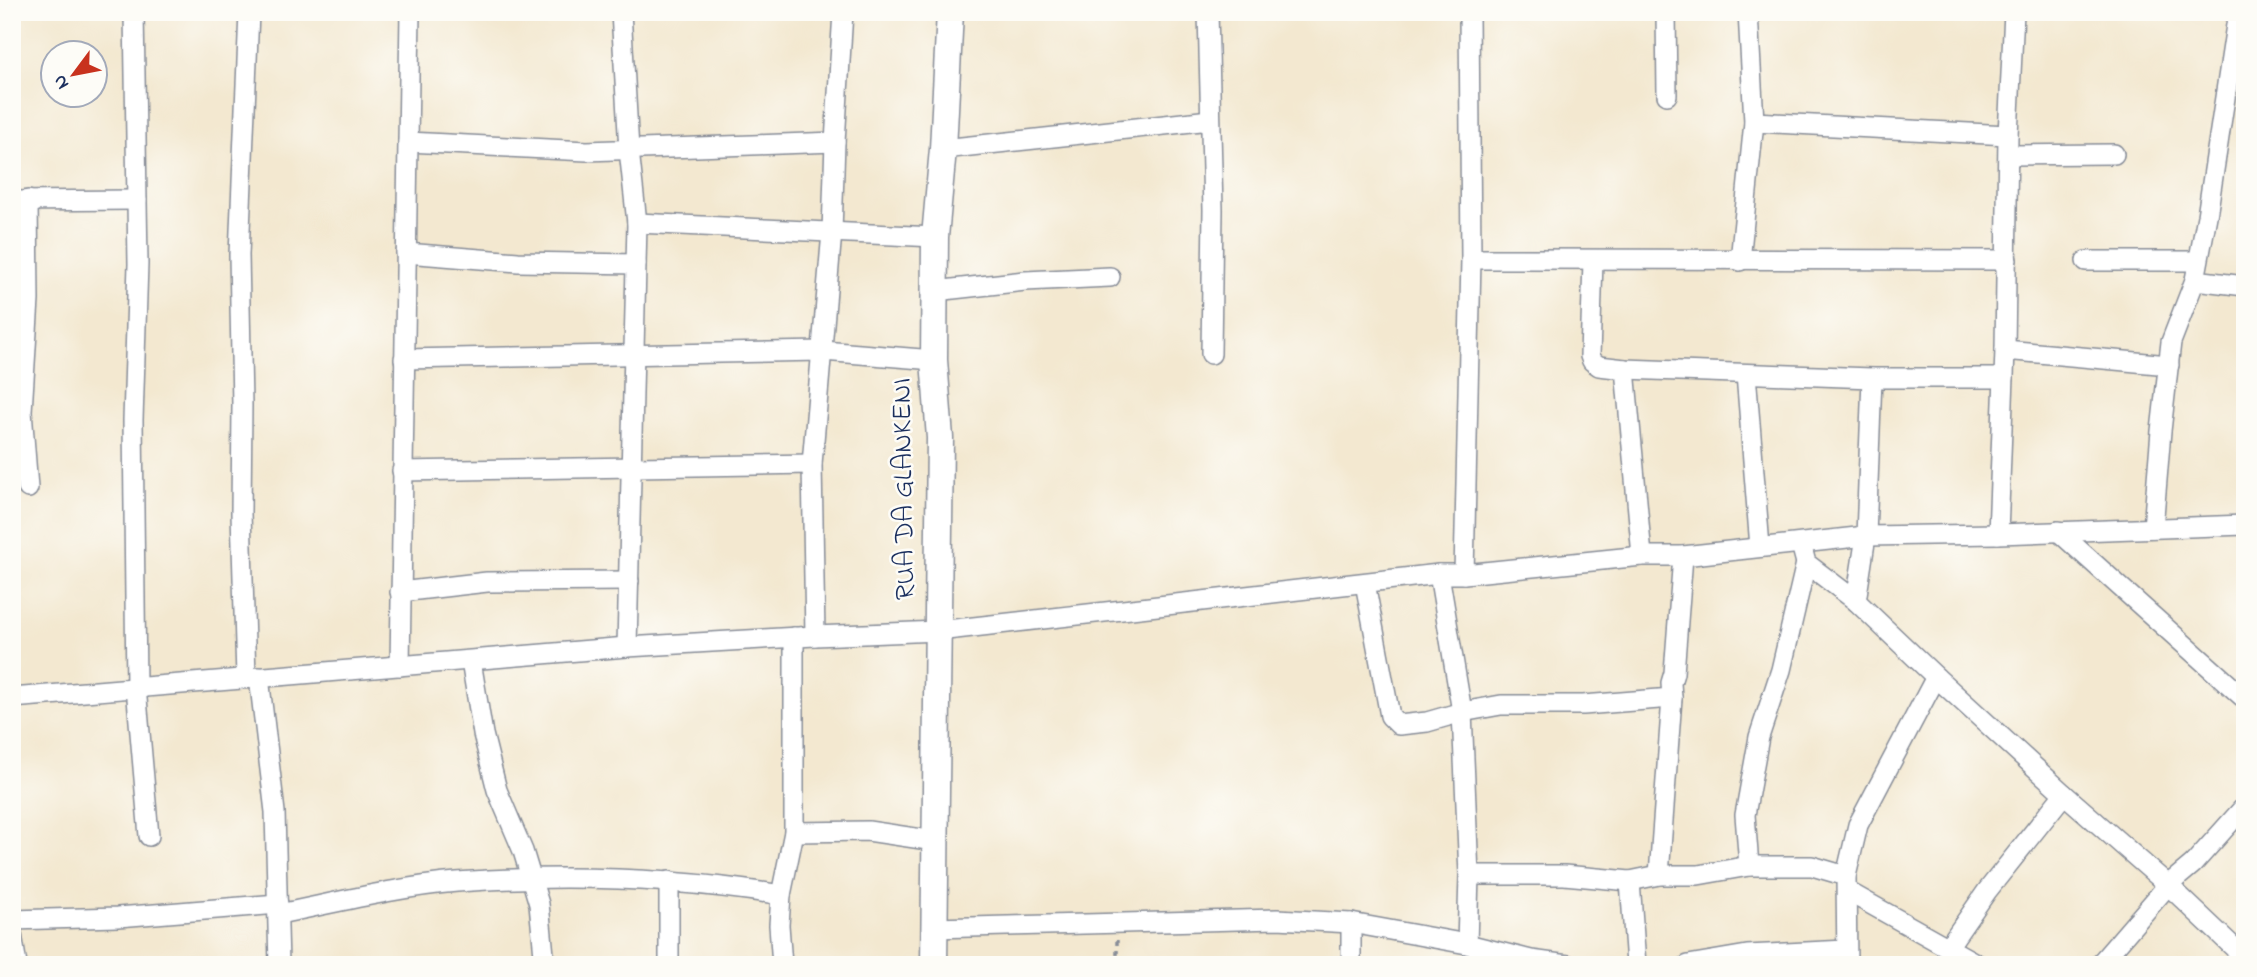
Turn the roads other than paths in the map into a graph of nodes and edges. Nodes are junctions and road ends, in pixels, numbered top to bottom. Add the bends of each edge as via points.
1 (134, 12) edge
2 (250, 12) edge
3 (410, 12) edge
4 (621, 12) edge
5 (843, 12) edge
6 (950, 12) edge
7 (1208, 12) edge
8 (1469, 12) edge
9 (1666, 12) edge
10 (1748, 12) edge
11 (2014, 12) edge
12 (2238, 12) edge
13 (1667, 95) dead end
14 (1210, 120) junction
15 (1754, 122) junction
16 (408, 142) junction
17 (835, 142) junction
18 (2008, 145) junction
19 (629, 149) junction
20 (943, 149) junction
21 (2115, 154) dead end
22 (137, 200) junction
23 (20, 201) edge
24 (637, 223) junction
25 (832, 232) junction
26 (935, 237) junction
27 (406, 253) junction
28 (1471, 259) junction
29 (2007, 260) junction
30 (1593, 261) junction
31 (1740, 261) junction
32 (2086, 261) dead end
33 (636, 264) junction
34 (2196, 270) junction
35 (1110, 277) dead end
36 (2245, 286) edge
37 (935, 292) junction
38 (2006, 350) junction
39 (823, 351) junction
40 (1211, 354) dead end
41 (633, 355) junction
42 (404, 359) junction
43 (934, 359) junction
44 (2169, 365) junction
45 (1625, 369) junction
46 (1746, 374) junction
47 (1872, 377) junction
48 (2004, 379) junction
49 (812, 464) junction
50 (632, 467) junction
51 (402, 471) junction
52 (28, 488) dead end
53 (2245, 525) edge
54 (2153, 528) junction
55 (2058, 531) junction
56 (1998, 534) junction
57 (1866, 536) junction
58 (1760, 547) junction
59 (1804, 554) junction
60 (1642, 556) junction
61 (1683, 556) junction
62 (1439, 574) junction
63 (1464, 574) junction
64 (629, 581) junction
65 (1365, 583) junction
66 (400, 592) junction
67 (1856, 601) junction
68 (938, 631) junction
69 (815, 636) junction
70 (794, 637) junction
71 (627, 647) junction
72 (471, 661) junction
73 (400, 666) junction
74 (253, 677) junction
75 (1936, 677) junction
76 (136, 687) junction
77 (12, 698) edge
78 (1672, 698) junction
79 (2245, 699) edge
80 (1462, 712) junction
81 (2064, 794) junction
82 (2245, 806) edge
83 (794, 832) junction
84 (149, 836) dead end
85 (935, 841) junction
86 (1749, 866) junction
87 (1469, 875) junction
88 (1659, 875) junction
89 (532, 879) junction
90 (669, 881) junction
91 (1630, 881) junction
92 (1847, 883) junction
93 (2168, 886) junction
94 (781, 895) junction
95 (279, 909) junction
96 (12, 920) edge
97 (1351, 923) junction
98 (934, 928) junction
99 (12, 934) edge
100 (1467, 944) junction
101 (1948, 947) junction
102 (1847, 957) edge
103 (2245, 958) edge
104 (17, 965) edge
105 (279, 965) edge
106 (545, 965) edge
107 (669, 965) edge
108 (782, 965) edge
109 (934, 965) edge
110 (1352, 965) edge
111 (1568, 965) edge
112 (1636, 965) edge
113 (1688, 965) edge
114 (1979, 965) edge
115 (2099, 965) edge

1 - 22 street
2 - 74 street via 239,255 241,513
3 - 16 street
4 - 19 street
5 - 17 street
6 - 20 street, RUA DA GLANKENI
7 - 14 street
8 - 28 street
9 - 13 street
10 - 15 street
11 - 18 street
12 - 34 street
14 - 20 street
14 - 40 street
15 - 18 street
15 - 31 street
16 - 19 street
16 - 27 street
17 - 19 street
17 - 25 street
18 - 21 street
18 - 29 street
19 - 24 street
20 - 26 street, RUA DA GLANKENI
22 - 23 street
22 - 76 street via 132,420
23 - 52 street via 29,300 22,411
24 - 25 street
24 - 33 street
25 - 26 street
25 - 39 street
26 - 37 street, RUA DA GLANKENI
27 - 33 street via 518,262
27 - 42 street
28 - 30 street
28 - 63 street
29 - 31 street
29 - 38 street
30 - 31 street
30 - 45 street via 1590,356 1599,366
32 - 34 street
33 - 41 street
34 - 36 street
34 - 44 street via 2171,342
35 - 37 street
37 - 43 street, RUA DA GLANKENI
38 - 44 street
38 - 48 street
39 - 41 street
39 - 43 street
39 - 49 street
41 - 42 street
41 - 50 street
42 - 51 street
43 - 68 street, RUA DA GLANKENI via 940,438
44 - 54 street
45 - 46 street
45 - 60 street
46 - 47 street
46 - 58 street
47 - 48 street
47 - 57 street
48 - 56 street
49 - 50 street
49 - 69 street
50 - 51 street
50 - 64 street
51 - 66 street
53 - 54 street
54 - 55 street
55 - 56 street
55 - 79 street
56 - 57 street
57 - 59 street
57 - 67 street
58 - 59 street
58 - 61 street
59 - 67 street
59 - 86 street via 1781,670 1759,737 1745,815
60 - 61 street
60 - 63 street
61 - 78 street
62 - 63 street
62 - 65 street
62 - 80 street
64 - 66 street via 487,582
64 - 71 street
65 - 68 street
65 - 80 street via 1392,720 1399,725 1427,722
66 - 73 street
67 - 75 street
68 - 69 street
68 - 85 street, RUA DA GLANKENI
69 - 70 street
70 - 71 street
70 - 83 street
71 - 72 street
72 - 73 street
72 - 89 street via 497,790
73 - 74 street
74 - 76 street
74 - 95 street via 275,812
75 - 81 street
75 - 92 street via 1858,825
76 - 77 street
76 - 84 street
78 - 80 street via 1501,705
78 - 88 street
80 - 87 street
81 - 93 street
81 - 101 street
82 - 93 street
83 - 85 street via 868,831
83 - 94 street
85 - 98 street, RUA DA GLANKENI
86 - 88 street via 1698,875
86 - 92 street via 1812,866
87 - 91 street via 1564,874
87 - 100 street
88 - 91 street
89 - 90 street
89 - 95 street via 455,883
89 - 106 street
90 - 94 street
90 - 107 street
91 - 112 street
92 - 101 street
92 - 102 street
93 - 103 street
93 - 115 street
94 - 108 street
95 - 96 street
95 - 105 street
97 - 98 street via 1277,919
97 - 100 street
97 - 110 street
98 - 109 street, RUA DA GLANKENI
99 - 104 street
100 - 111 street
101 - 114 street
102 - 113 street via 1747,954

